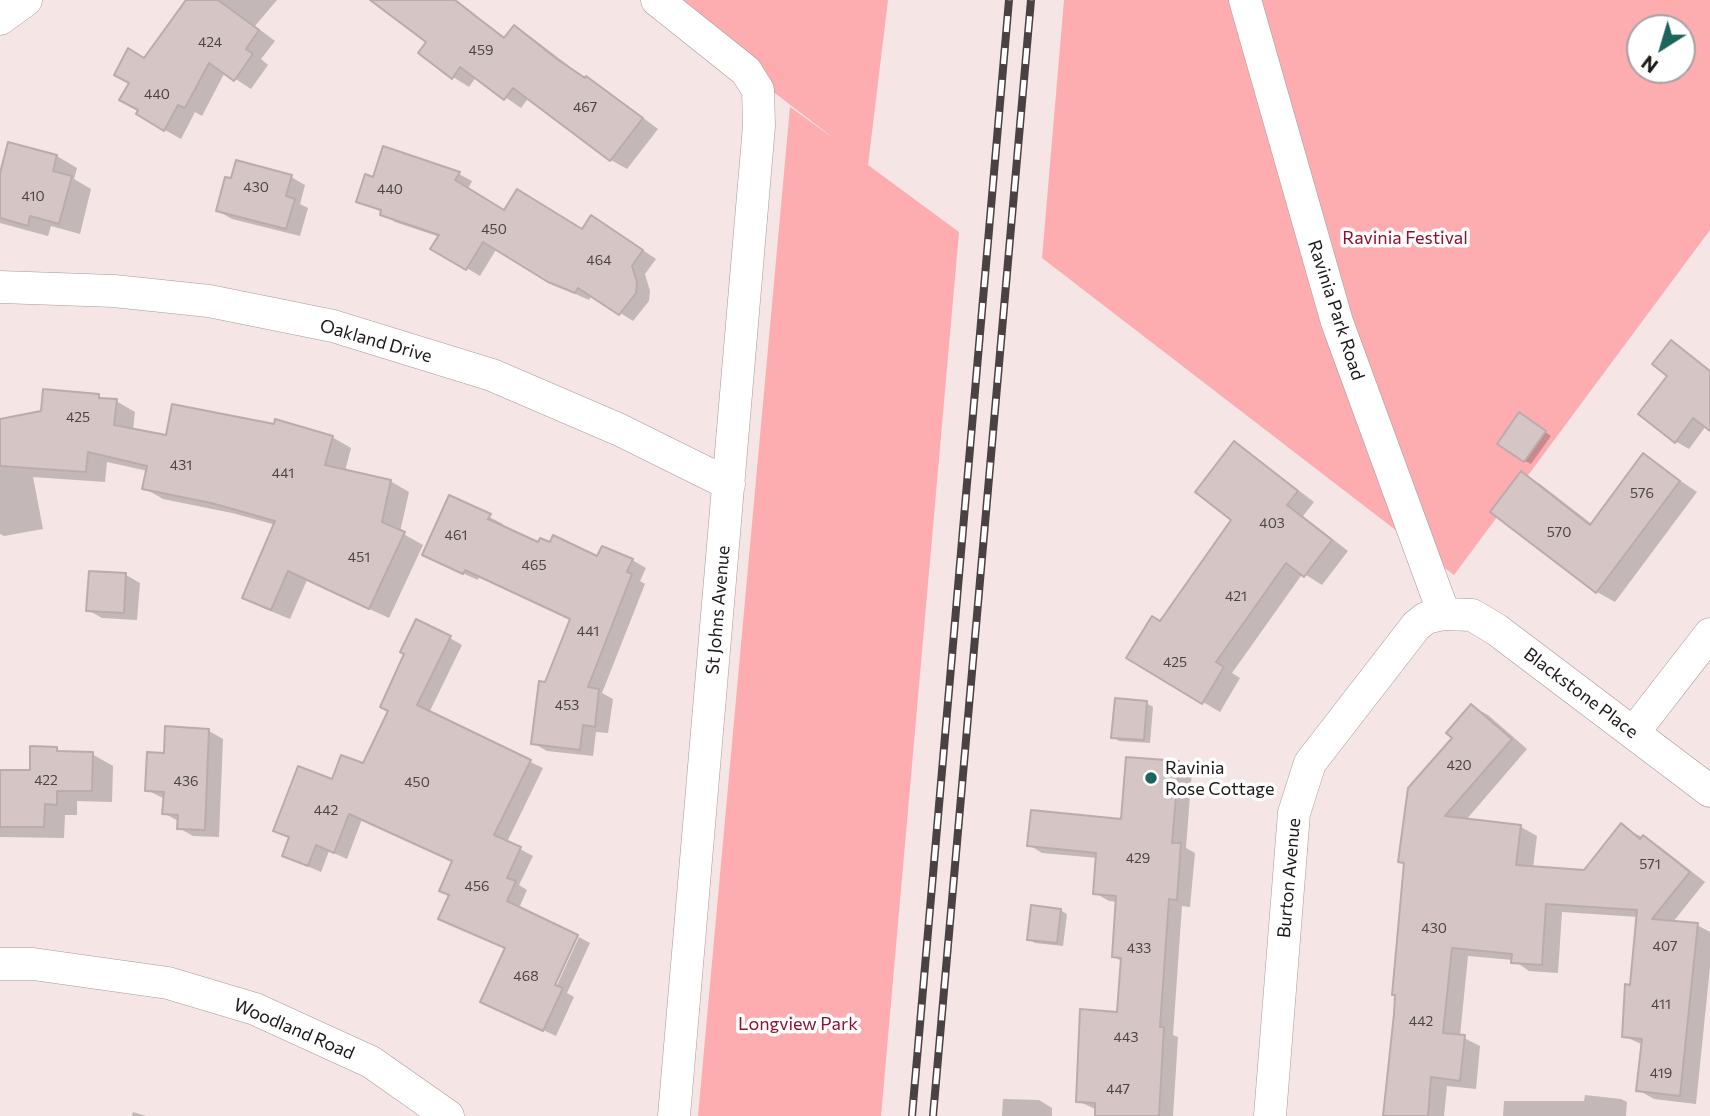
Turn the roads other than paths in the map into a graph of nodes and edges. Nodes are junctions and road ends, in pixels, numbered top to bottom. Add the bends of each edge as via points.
1 (26, 0) edge
2 (657, 0) edge
3 (1245, 0) edge
4 (0, 19) edge
5 (0, 287) edge
6 (729, 484) junction
7 (1444, 614) junction
8 (1710, 634) edge
9 (1634, 732) junction
10 (1710, 791) edge
11 (0, 964) edge
12 (449, 1116) edge
13 (674, 1116) edge
14 (1269, 1116) edge

1 - 4 street
2 - 6 street, St Johns Avenue via 746,71 758,90 760,125
3 - 7 street, Ravinia Park Road via 1337,322
5 - 6 street, Oakland Drive via 114,291 209,301 333,326 492,376 620,430
6 - 13 street, St Johns Avenue
7 - 9 street, Blackstone Place via 1472,615 1497,630
7 - 14 street, Burton Avenue via 1416,626 1310,763 1294,813
8 - 9 street
9 - 10 street, Blackstone Place
11 - 12 street, Woodland Road via 33,964 168,983 255,1009 371,1062

